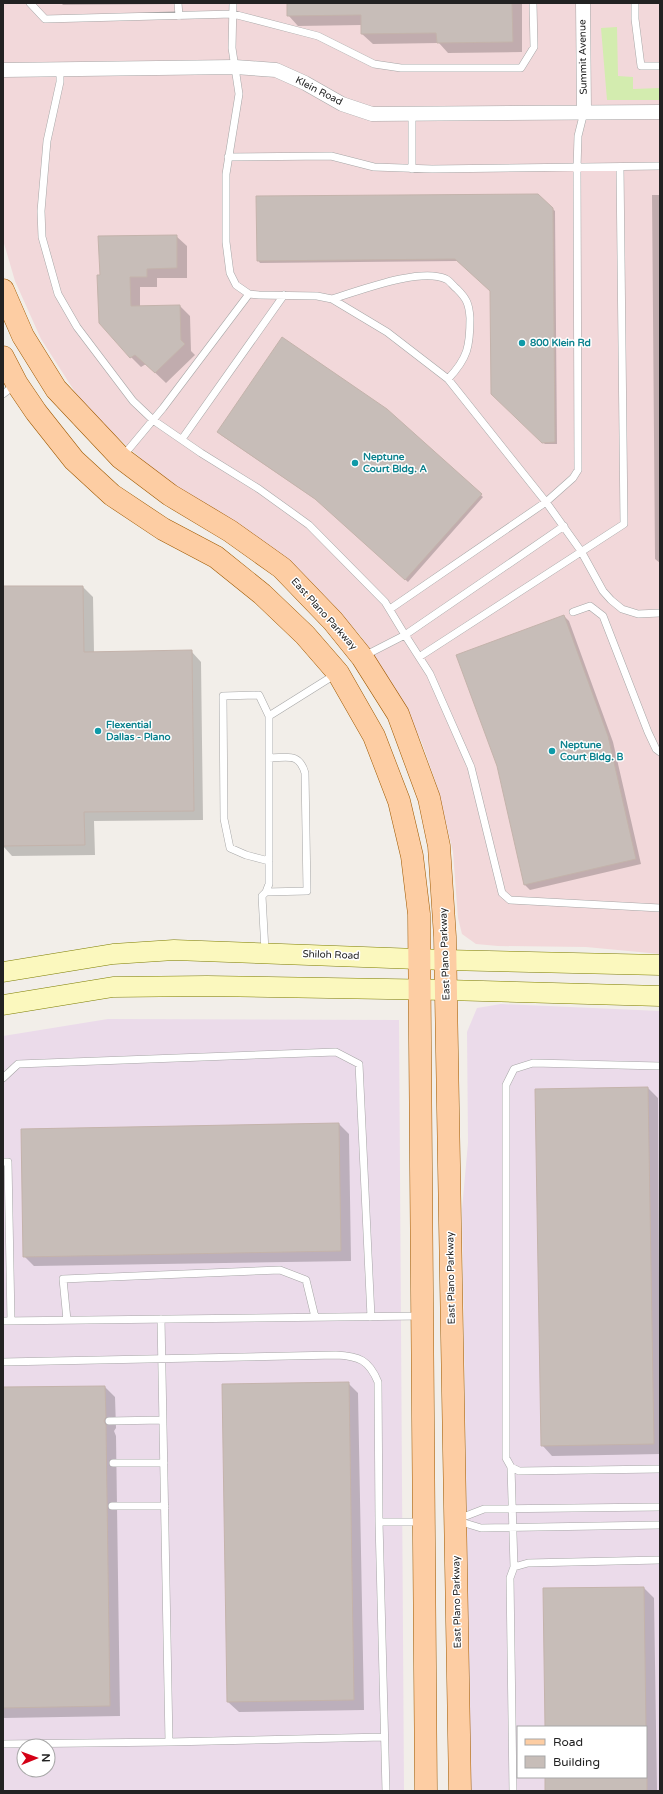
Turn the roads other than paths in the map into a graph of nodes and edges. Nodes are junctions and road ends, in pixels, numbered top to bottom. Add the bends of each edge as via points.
1 (30, 3) edge
2 (178, 3) edge
3 (233, 3) edge
4 (533, 3) edge
5 (583, 3) edge
6 (635, 3) edge
7 (233, 14) junction
8 (178, 16) junction
9 (660, 66) edge
10 (236, 67) junction
11 (60, 69) junction
12 (3, 70) edge
13 (584, 112) junction
14 (660, 112) edge
15 (412, 114) junction
16 (228, 157) junction
17 (660, 166) edge
18 (620, 167) junction
19 (578, 168) junction
20 (412, 169) junction
21 (3, 290) edge
22 (249, 294) junction
23 (284, 295) junction
24 (332, 299) junction
25 (3, 357) edge
26 (43, 368) junction
27 (448, 379) junction
28 (10, 389) edge
29 (153, 420) junction
30 (182, 440) junction
31 (121, 458) junction
32 (546, 502) junction
33 (564, 526) junction
34 (581, 551) junction
35 (390, 609) junction
36 (573, 612) dead end
37 (660, 613) edge
38 (405, 635) junction
39 (362, 657) junction
40 (419, 657) junction
41 (338, 673) junction
42 (269, 716) junction
43 (660, 752) edge
44 (268, 758) junction
45 (269, 860) junction
46 (266, 892) junction
47 (660, 908) edge
48 (265, 953) junction
49 (419, 958) junction
50 (445, 960) junction
51 (660, 965) edge
52 (3, 972) edge
53 (419, 989) junction
54 (446, 990) junction
55 (660, 996) edge
56 (3, 1005) edge
57 (660, 1066) edge
58 (3, 1078) edge
59 (3, 1162) edge
60 (370, 1316) junction
61 (422, 1316) junction
62 (452, 1316) junction
63 (315, 1317) junction
64 (161, 1319) junction
65 (66, 1320) junction
66 (3, 1321) edge
67 (11, 1321) junction
68 (161, 1360) junction
69 (3, 1362) edge
70 (163, 1420) junction
71 (109, 1421) dead end
72 (113, 1463) dead end
73 (164, 1463) junction
74 (511, 1467) junction
75 (660, 1469) edge
76 (112, 1506) dead end
77 (165, 1506) junction
78 (660, 1507) edge
79 (512, 1508) junction
80 (456, 1520) junction
81 (379, 1522) junction
82 (424, 1522) junction
83 (660, 1524) edge
84 (512, 1527) junction
85 (660, 1560) edge
86 (514, 1567) junction
87 (384, 1737) junction
88 (169, 1742) junction
89 (3, 1744) edge
90 (386, 1791) edge
91 (426, 1791) edge
92 (460, 1791) edge
93 (513, 1791) edge

1 - 8 lane via 45,19
2 - 8 lane
3 - 7 lane
4 - 7 lane via 534,47 521,68 401,68 374,64 318,36
5 - 13 street, Summit Avenue
6 - 9 lane via 642,66
7 - 8 lane
7 - 10 lane via 232,48
10 - 11 street, Klein Road
10 - 15 street, Klein Road via 276,70 342,104 372,114
10 - 16 lane via 239,94
11 - 12 street, Klein Road
11 - 29 lane via 60,82 47,140 41,211 42,237 48,263 58,294 77,327 133,401
13 - 14 street, Klein Road
13 - 15 street, Klein Road
13 - 19 lane via 578,136
15 - 20 lane
16 - 20 lane via 331,156 374,167
16 - 22 lane via 226,234 230,273 236,285
17 - 18 lane
18 - 19 lane
18 - 34 lane via 624,524
19 - 20 lane
19 - 32 lane via 579,462 573,478
21 - 26 main road, East Plano Parkway via 23,336
22 - 23 lane
22 - 29 lane
23 - 24 lane
23 - 30 lane
24 - 27 lane via 387,332
24 - 27 lane via 406,277 447,279 467,299 470,337 467,354
25 - 28 main road
26 - 28 main road
26 - 31 main road, East Plano Parkway via 56,389
27 - 32 lane
28 - 41 main road via 36,412 74,460 107,490 163,529 216,557 262,594 305,635
29 - 30 lane
29 - 31 lane
30 - 35 lane via 259,489 309,525
31 - 39 main road, East Plano Parkway via 170,496 230,531 282,568
32 - 33 lane
32 - 35 lane
33 - 34 lane
33 - 38 lane
34 - 37 lane via 603,590 622,609 638,614
34 - 40 lane
35 - 38 lane
36 - 43 lane via 590,606 603,616 648,732
38 - 39 lane
38 - 40 lane
39 - 41 main road
39 - 50 main road, East Plano Parkway via 398,714 429,798 439,846
40 - 47 lane via 430,674 471,767 502,893 510,900
41 - 42 lane
41 - 49 main road via 374,736 399,801 412,856 418,906
42 - 44 lane
42 - 45 lane via 259,696 223,696 224,819 230,848
44 - 45 lane
44 - 46 lane via 295,758 302,763 305,773 307,891
45 - 46 lane via 269,884
46 - 48 lane via 262,896
48 - 49 main road, Shiloh Road
48 - 52 main road, Shiloh Road via 174,950 113,954
49 - 50 main road, Shiloh Road
49 - 53 main road
50 - 51 main road, Shiloh Road
50 - 54 main road, East Plano Parkway
53 - 54 main road
53 - 56 main road via 207,986 113,988
53 - 61 main road
54 - 55 main road
54 - 62 main road, East Plano Parkway
57 - 74 lane via 533,1063 514,1069 506,1085 506,1458
58 - 60 lane via 18,1064 336,1052 359,1064
59 - 67 lane via 8,1162
60 - 61 lane
60 - 63 lane
61 - 62 main road
61 - 82 main road
62 - 80 main road, East Plano Parkway
63 - 64 lane
63 - 65 lane via 306,1280 280,1270 63,1279
64 - 65 lane
64 - 68 lane
65 - 67 lane
66 - 67 lane
68 - 69 lane
68 - 70 lane
68 - 81 lane via 336,1355 364,1360 373,1369 378,1382
70 - 71 lane
70 - 73 lane
72 - 73 lane
73 - 77 lane
74 - 75 lane via 519,1471
74 - 79 lane
76 - 77 lane
77 - 88 lane
78 - 79 lane
79 - 80 lane via 484,1509
79 - 84 lane
80 - 82 main road
80 - 84 lane via 481,1528
80 - 92 main road, East Plano Parkway
81 - 82 lane
81 - 87 lane
82 - 91 main road
83 - 84 lane
84 - 86 lane
85 - 86 lane via 528,1563
86 - 93 lane via 510,1578
87 - 88 lane
87 - 90 lane
88 - 89 lane

